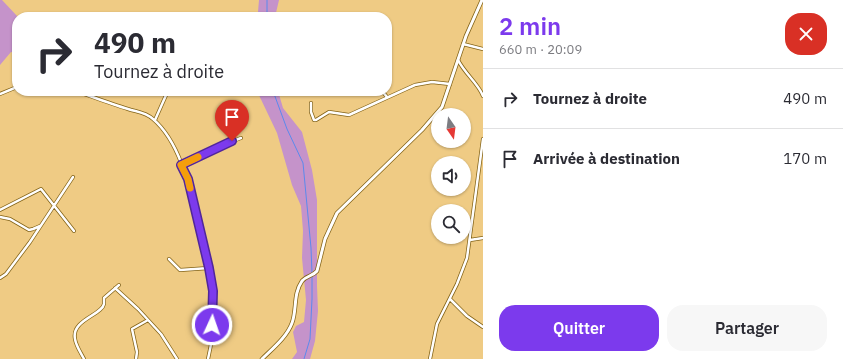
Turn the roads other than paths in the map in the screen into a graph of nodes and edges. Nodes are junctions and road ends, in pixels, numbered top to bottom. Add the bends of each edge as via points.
1 (482, 0) edge
2 (463, 44) junction
3 (483, 49) edge
4 (458, 60) junction
5 (450, 84) junction
6 (12, 89) edge
7 (0, 94) edge
8 (392, 95) edge
9 (91, 96) edge
10 (166, 96) edge
11 (483, 96) edge
12 (387, 97) edge
13 (310, 103) dead end
14 (155, 120) junction
15 (241, 138) dead end
16 (483, 139) edge
17 (181, 165) junction
18 (73, 177) dead end
19 (54, 204) junction
20 (0, 210) edge
21 (0, 217) edge
22 (40, 226) junction
23 (31, 230) junction
24 (74, 231) dead end
25 (471, 232) edge
26 (34, 236) junction
27 (483, 238) edge
28 (471, 240) edge
29 (469, 244) edge
30 (170, 259) dead end
31 (209, 268) junction
32 (0, 278) edge
33 (119, 285) dead end
34 (115, 288) junction
35 (450, 299) junction
36 (148, 320) junction
37 (483, 326) edge
38 (84, 359) edge
39 (136, 359) edge
40 (177, 359) edge
41 (208, 359) edge
42 (262, 359) edge
43 (430, 359) edge

1 - 2 street
2 - 3 street
2 - 4 street
4 - 5 street
4 - 11 street
5 - 8 street via 425,83
5 - 42 street via 442,107 435,116 337,213 325,239 317,271 304,279 298,291 289,328
6 - 7 street
9 - 14 street via 144,113
10 - 14 street
12 - 13 street via 349,115 329,112 316,120 312,116
14 - 17 street via 171,141
15 - 17 street
16 - 25 street
17 - 31 street via 188,179
18 - 19 street
19 - 20 street via 40,189
19 - 22 street
19 - 24 street
21 - 23 street via 10,219
22 - 23 street
22 - 26 street
23 - 26 street
26 - 32 street via 9,271
27 - 28 street
29 - 35 street via 464,268
30 - 31 street via 180,270
31 - 41 street via 213,299
33 - 34 street
34 - 36 street
34 - 38 street via 104,298 102,308 77,329 74,338
35 - 37 street via 467,316
35 - 43 street via 437,324
36 - 39 street via 132,329
36 - 40 street

